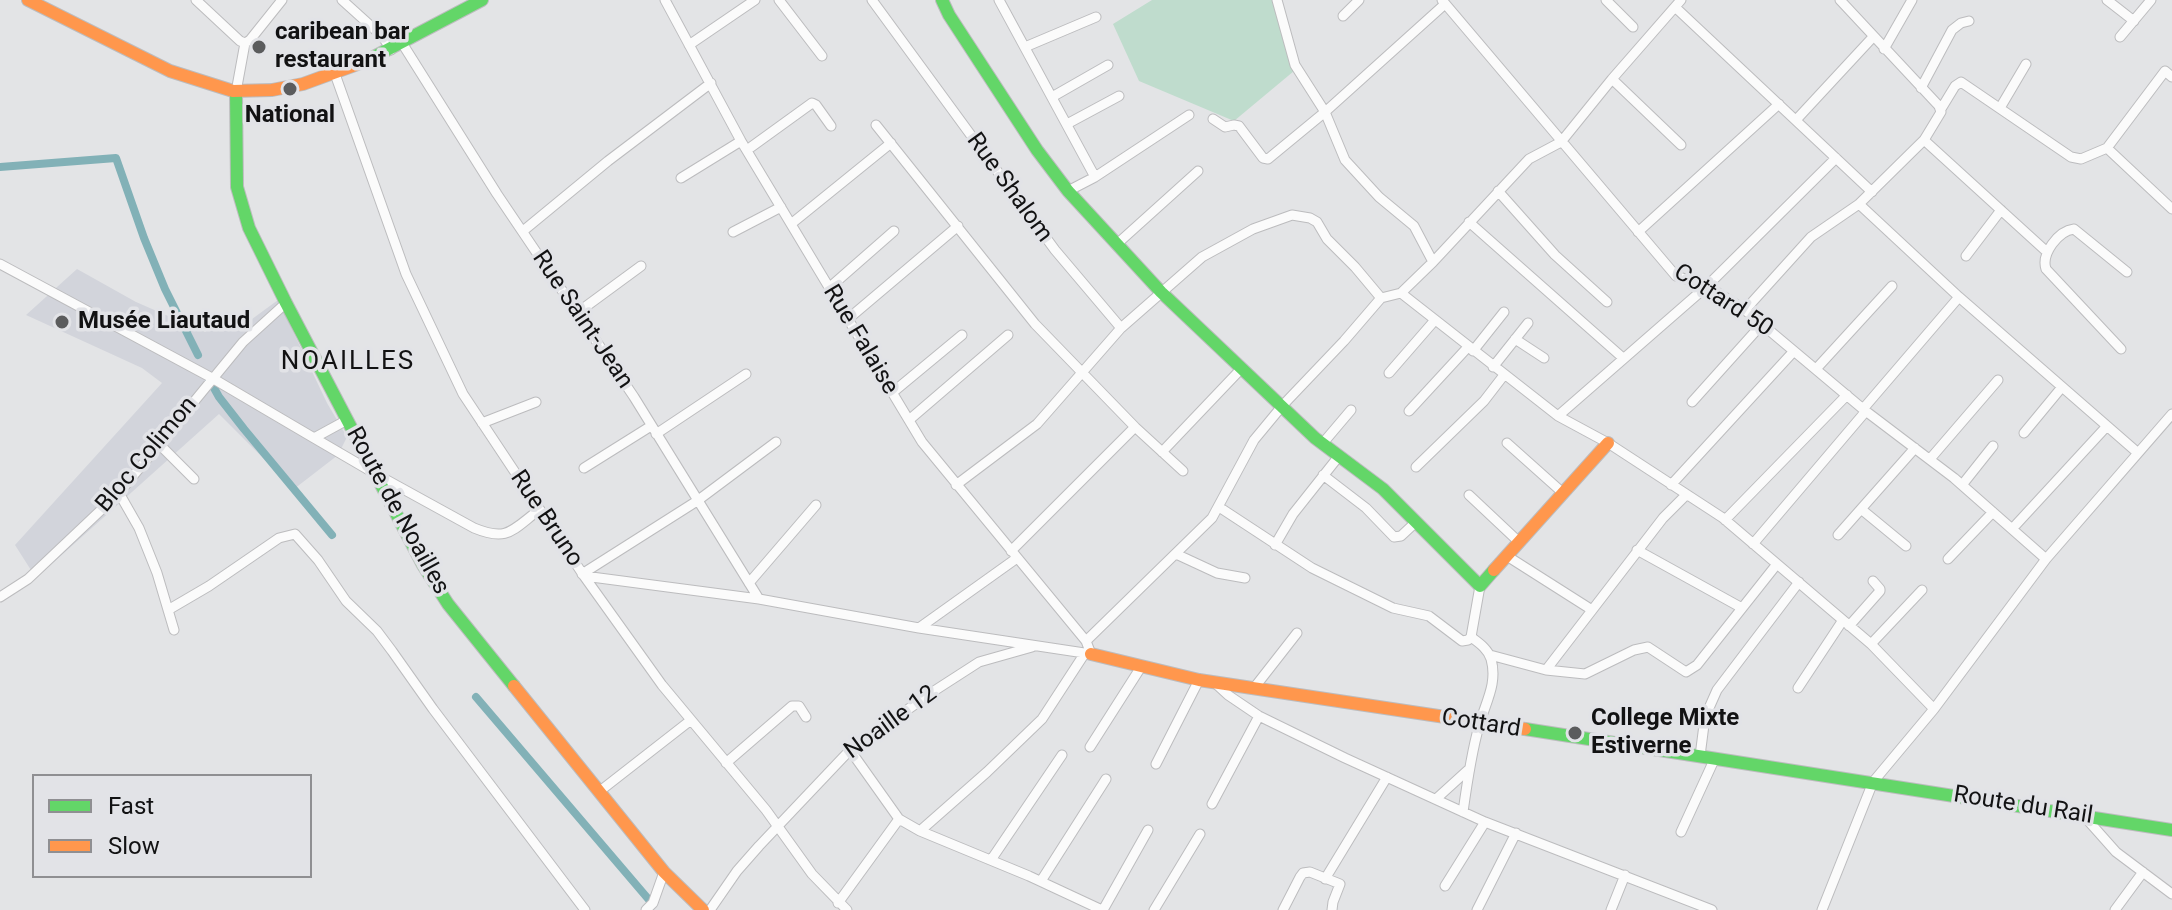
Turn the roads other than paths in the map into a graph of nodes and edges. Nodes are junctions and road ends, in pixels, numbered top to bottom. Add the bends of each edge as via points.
1 (28, 0) edge
2 (196, 0) edge
3 (282, 0) edge
4 (342, 0) edge
5 (482, 0) edge
6 (665, 0) edge
7 (755, 0) edge
8 (779, 0) edge
9 (872, 0) edge
10 (942, 0) edge
11 (999, 0) edge
12 (1277, 0) edge
13 (1359, 0) edge
14 (1606, 0) edge
15 (1840, 0) edge
16 (1912, 0) edge
17 (2107, 0) edge
18 (2151, 0) edge
19 (1444, 2) edge
20 (48, 3) edge
21 (1678, 3) edge
22 (1343, 16) dead end
23 (1096, 17) dead end
24 (1969, 21) dead end
25 (2134, 21) junction
26 (1633, 27) dead end
27 (1873, 37) junction
28 (2120, 37) dead end
29 (245, 43) junction
30 (689, 45) junction
31 (397, 47) junction
32 (1025, 47) junction
33 (1884, 49) junction
34 (822, 56) dead end
35 (2026, 64) dead end
36 (1108, 65) dead end
37 (335, 74) junction
38 (2172, 77) edge
39 (1612, 79) junction
40 (711, 83) junction
41 (1921, 88) junction
42 (236, 92) junction
43 (1119, 96) dead end
44 (1052, 97) junction
45 (1779, 104) junction
46 (2000, 108) junction
47 (1941, 109) junction
48 (1325, 112) junction
49 (1189, 115) dead end
50 (1213, 119) dead end
51 (1796, 120) junction
52 (1067, 124) junction
53 (876, 125) dead end
54 (831, 126) dead end
55 (1924, 140) junction
56 (1561, 142) junction
57 (891, 143) junction
58 (1681, 145) dead end
59 (744, 146) junction
60 (2107, 148) junction
61 (1836, 158) junction
62 (1198, 171) dead end
63 (1095, 177) junction
64 (681, 178) dead end
65 (1068, 191) junction
66 (1498, 191) junction
67 (1872, 192) junction
68 (1859, 204) junction
69 (781, 207) junction
70 (2172, 209) edge
71 (2001, 210) junction
72 (1469, 222) junction
73 (791, 224) junction
74 (958, 226) junction
75 (523, 231) junction
76 (894, 231) dead end
77 (733, 232) dead end
78 (1638, 232) junction
79 (1117, 244) junction
80 (2047, 252) junction
81 (1966, 256) dead end
82 (1433, 262) junction
83 (0, 264) edge
84 (641, 266) dead end
85 (2127, 272) dead end
86 (1707, 286) junction
87 (1892, 286) dead end
88 (829, 288) junction
89 (1161, 292) junction
90 (1401, 293) junction
91 (1959, 297) junction
92 (1381, 298) junction
93 (1607, 302) dead end
94 (286, 303) junction
95 (1745, 310) junction
96 (1504, 312) dead end
97 (577, 313) junction
98 (848, 319) junction
99 (1435, 320) junction
100 (1528, 323) dead end
101 (1762, 324) junction
102 (1121, 328) junction
103 (962, 335) dead end
104 (1008, 335) dead end
105 (1515, 339) junction
106 (1471, 349) junction
107 (2121, 349) dead end
108 (1794, 351) junction
109 (1544, 358) dead end
110 (1623, 358) junction
111 (1493, 367) junction
112 (1241, 369) junction
113 (1816, 369) junction
114 (1389, 373) dead end
115 (746, 374) dead end
116 (1083, 374) junction
117 (1504, 375) junction
118 (212, 378) junction
119 (1998, 380) dead end
120 (2062, 387) junction
121 (892, 393) junction
122 (1847, 395) junction
123 (536, 402) dead end
124 (1692, 402) dead end
125 (1283, 405) junction
126 (1351, 410) dead end
127 (1865, 410) junction
128 (1409, 411) dead end
129 (2172, 414) edge
130 (1558, 416) junction
131 (347, 420) junction
132 (909, 420) junction
133 (482, 423) junction
134 (2107, 426) junction
135 (1135, 427) junction
136 (654, 430) junction
137 (2024, 433) dead end
138 (314, 438) junction
139 (776, 442) dead end
140 (1323, 443) junction
141 (1507, 443) dead end
142 (1608, 443) junction
143 (159, 444) junction
144 (1993, 446) dead end
145 (1915, 448) junction
146 (1162, 452) junction
147 (2138, 453) junction
148 (1339, 456) junction
149 (1930, 459) junction
150 (1416, 467) dead end
151 (584, 468) dead end
152 (1183, 471) dead end
153 (374, 473) junction
154 (1323, 475) junction
155 (194, 479) dead end
156 (956, 485) junction
157 (1671, 485) junction
158 (1962, 485) junction
159 (119, 493) junction
160 (1563, 493) junction
161 (1469, 495) dead end
162 (1686, 495) junction
163 (697, 501) junction
164 (816, 505) dead end
165 (1219, 507) junction
166 (1861, 509) junction
167 (539, 510) junction
168 (1993, 512) junction
169 (1725, 520) junction
170 (1416, 522) junction
171 (2012, 529) junction
172 (1838, 535) dead end
173 (1519, 542) junction
174 (1753, 544) junction
175 (1275, 545) junction
176 (1906, 546) dead end
177 (1637, 550) junction
178 (1176, 554) junction
179 (1014, 555) junction
180 (1507, 556) junction
181 (1948, 559) dead end
182 (2046, 559) junction
183 (1777, 564) junction
184 (583, 575) junction
185 (1245, 578) dead end
186 (1873, 581) dead end
187 (1799, 582) junction
188 (749, 583) junction
189 (1480, 586) junction
190 (1922, 590) dead end
191 (0, 597) edge
192 (759, 599) junction
193 (1742, 608) junction
194 (168, 610) junction
195 (1592, 610) junction
196 (1846, 623) junction
197 (919, 628) junction
198 (174, 630) dead end
199 (1297, 633) dead end
200 (1471, 637) junction
201 (1086, 641) junction
202 (1871, 644) junction
203 (1036, 646) junction
204 (1088, 654) junction
205 (1490, 655) junction
206 (1141, 667) junction
207 (1546, 670) junction
208 (1199, 680) junction
209 (1214, 683) junction
210 (1254, 688) junction
211 (1798, 688) dead end
212 (1934, 709) junction
213 (1259, 716) junction
214 (806, 717) dead end
215 (691, 720) junction
216 (1479, 724) junction
217 (1090, 747) dead end
218 (850, 750) junction
219 (1062, 755) dead end
220 (1700, 756) junction
221 (1715, 758) junction
222 (726, 763) junction
223 (1156, 764) dead end
224 (1469, 769) junction
225 (1387, 777) junction
226 (1106, 779) dead end
227 (1873, 782) junction
228 (600, 791) junction
229 (1436, 799) junction
230 (1212, 804) dead end
231 (1463, 812) junction
232 (2084, 816) junction
233 (899, 819) junction
234 (1485, 822) junction
235 (778, 826) junction
236 (1148, 830) dead end
237 (2172, 830) edge
238 (920, 831) junction
239 (1681, 832) dead end
240 (1516, 833) junction
241 (1200, 834) dead end
242 (991, 860) junction
243 (664, 872) junction
244 (2143, 872) junction
245 (1625, 875) junction
246 (1325, 879) junction
247 (1041, 881) junction
248 (1445, 886) dead end
249 (2172, 894) edge
250 (1681, 897) junction
251 (842, 906) edge
252 (585, 910) edge
253 (646, 910) edge
254 (703, 910) edge
255 (710, 910) edge
256 (1102, 910) edge
257 (1154, 910) edge
258 (1283, 910) edge
259 (1332, 910) edge
260 (1477, 910) edge
261 (1611, 910) edge
262 (1676, 910) edge
263 (1712, 910) edge
264 (1822, 910) edge
265 (2115, 910) edge

1 - 20 street
2 - 29 street
3 - 29 street
4 - 31 street, Rue Saint-Jean
5 - 31 street
6 - 30 street, Rue Falaise
7 - 30 street
8 - 34 street
9 - 102 street, Rue Shalom via 1055,250
10 - 65 street
11 - 32 street
12 - 48 street via 1295,65
13 - 22 street
14 - 26 street
15 - 27 street
16 - 33 street
17 - 25 street
18 - 25 street
19 - 48 street
19 - 56 street, Cottard 50
20 - 42 street via 171,72
21 - 39 street
21 - 45 street
23 - 32 street
24 - 41 street via 1952,30
25 - 28 street
27 - 33 street
27 - 51 street
29 - 42 street
30 - 40 street, Rue Falaise
31 - 37 street
31 - 75 street, Rue Saint-Jean
32 - 44 street
33 - 41 street
35 - 46 street
36 - 44 street
37 - 42 street
37 - 133 street, Rue Bruno via 406,274
38 - 60 street via 2165,71
39 - 56 street
39 - 58 street
40 - 59 street, Rue Falaise
40 - 75 street
41 - 47 street
42 - 94 street, Route de Noailles via 237,187 249,228
43 - 52 street
44 - 52 street
45 - 51 street
45 - 78 street
46 - 47 street via 1961,82
46 - 60 street via 2071,157 2081,159
47 - 55 street
48 - 50 street via 1268,159 1239,126 1225,127
48 - 82 street via 1345,160 1414,226
49 - 63 street
51 - 61 street
52 - 63 street
53 - 57 street
54 - 59 street via 812,103
55 - 67 street
55 - 71 street
56 - 66 street via 1529,159
56 - 78 street, Cottard 50
57 - 73 street
57 - 74 street
59 - 64 street
59 - 69 street, Rue Falaise
60 - 70 street
61 - 67 street
61 - 86 street
62 - 79 street
63 - 65 street
65 - 79 street
66 - 72 street
66 - 93 street via 1555,255
67 - 68 street
68 - 91 street
68 - 95 street via 1811,237
69 - 73 street, Rue Falaise
69 - 77 street
71 - 80 street
71 - 81 street
72 - 82 street
72 - 110 street
73 - 88 street, Rue Falaise
74 - 98 street
74 - 116 street via 1035,324
75 - 97 street, Rue Saint-Jean
76 - 88 street
78 - 86 street, Cottard 50 via 1676,276
79 - 89 street
80 - 85 street via 2063,233 2074,229
80 - 107 street via 2046,269
82 - 90 street
83 - 118 street
84 - 97 street
86 - 95 street, Cottard 50
86 - 110 street
87 - 113 street
88 - 98 street, Rue Falaise
89 - 92 street via 1217,248 1292,215 1317,222
89 - 102 street
89 - 112 street
90 - 92 street
90 - 99 street
91 - 120 street
91 - 127 street
92 - 125 street
94 - 118 street, Bloc Colimon
94 - 131 street, Route de Noailles
95 - 101 street, Cottard 50
96 - 106 street
97 - 136 street, Rue Saint-Jean
98 - 121 street, Rue Falaise
99 - 106 street
99 - 114 street
100 - 105 street
101 - 108 street, Cottard 50
101 - 124 street
102 - 116 street
103 - 121 street
104 - 132 street
105 - 109 street
105 - 111 street
106 - 111 street
106 - 128 street
108 - 113 street, Cottard 50
108 - 157 street
110 - 130 street
111 - 117 street
112 - 125 street
112 - 146 street
113 - 122 street, Cottard 50
115 - 136 street
116 - 135 street
116 - 156 street via 1037,424
117 - 130 street
117 - 150 street
118 - 138 street
118 - 143 street, Bloc Colimon
119 - 149 street
120 - 134 street
120 - 137 street
121 - 132 street, Rue Falaise
122 - 127 street, Cottard 50
122 - 169 street
123 - 133 street
125 - 140 street
125 - 165 street via 1254,440
126 - 140 street
127 - 145 street, Cottard 50
127 - 174 street
129 - 147 street
130 - 142 street
131 - 138 street
131 - 153 street, Route de Noailles
132 - 156 street, Rue Falaise
133 - 167 street, Rue Bruno
134 - 147 street
134 - 171 street
135 - 146 street
135 - 179 street
136 - 151 street
136 - 163 street, Rue Saint-Jean
138 - 153 street
139 - 163 street
140 - 148 street
141 - 160 street
142 - 157 street
142 - 160 street
143 - 155 street
143 - 159 street, Bloc Colimon
144 - 158 street
145 - 149 street, Cottard 50
145 - 166 street
146 - 152 street
147 - 182 street
148 - 154 street
148 - 170 street
149 - 158 street, Cottard 50
153 - 167 street via 488,534 510,532
153 - 228 street, Route de Noailles via 448,604
154 - 170 street via 1394,537
154 - 175 street
156 - 179 street, Rue Falaise
157 - 162 street
158 - 168 street, Cottard 50
159 - 191 street, Bloc Colimon via 28,579
159 - 194 street via 139,528
160 - 173 street
161 - 173 street
162 - 169 street
162 - 177 street
163 - 184 street
163 - 188 street, Rue Saint-Jean
164 - 188 street
165 - 175 street
165 - 178 street
166 - 172 street
166 - 176 street
167 - 184 street, Rue Bruno
168 - 171 street, Cottard 50
168 - 181 street
169 - 174 street
170 - 189 street
171 - 182 street, Cottard 50
173 - 180 street
174 - 183 street
175 - 200 street via 1393,608 1429,616 1462,641
177 - 193 street
177 - 195 street
178 - 185 street via 1217,573
178 - 201 street
179 - 197 street
179 - 201 street, Rue Falaise
180 - 189 street
180 - 195 street
182 - 212 street
183 - 187 street
183 - 193 street
184 - 192 street
184 - 215 street, Rue Bruno
186 - 196 street via 1880,591
187 - 196 street
187 - 220 street via 1717,690 1705,717
188 - 192 street, Rue Saint-Jean
189 - 200 street
190 - 202 street
192 - 197 street
193 - 207 street via 1686,672 1648,647 1590,673
194 - 198 street
194 - 252 street via 279,538 295,534 346,601 377,631
195 - 207 street
196 - 202 street
196 - 211 street
197 - 203 street
199 - 210 street
200 - 205 street
201 - 204 street, Rue Falaise
202 - 212 street
203 - 204 street
203 - 218 street, Noaille 12 via 979,662
204 - 206 street, Cottard
204 - 238 street via 1042,719
205 - 207 street
205 - 216 street via 1493,687
206 - 208 street, Cottard
206 - 217 street
208 - 209 street, Cottard
208 - 223 street
209 - 210 street, Cottard
209 - 213 street
210 - 216 street, Cottard
212 - 227 street
213 - 225 street
213 - 230 street
214 - 222 street via 799,706 792,706
215 - 222 street, Rue Bruno
215 - 228 street
216 - 220 street, Cottard
216 - 224 street
218 - 233 street
218 - 235 street, Noaille 12
219 - 242 street
220 - 221 street, Cottard
221 - 227 street, Cottard
221 - 239 street
222 - 235 street, Rue Bruno
224 - 229 street
224 - 231 street
225 - 229 street
225 - 246 street
226 - 247 street
227 - 232 street, Route du Rail
227 - 264 street
228 - 243 street, Route de Noailles
229 - 231 street
231 - 234 street
232 - 237 street, Route du Rail
232 - 244 street via 2116,852
233 - 238 street
233 - 251 street
234 - 240 street
234 - 248 street
235 - 251 street, Rue Bruno
235 - 255 street, Noaille 12
236 - 256 street
238 - 242 street
240 - 245 street
240 - 260 street
241 - 257 street
242 - 247 street
243 - 253 street
243 - 254 street, Route de Noailles
244 - 249 street
244 - 265 street
245 - 250 street
245 - 261 street
246 - 258 street via 1303,873
246 - 259 street via 1340,884
247 - 256 street
250 - 262 street
250 - 263 street

